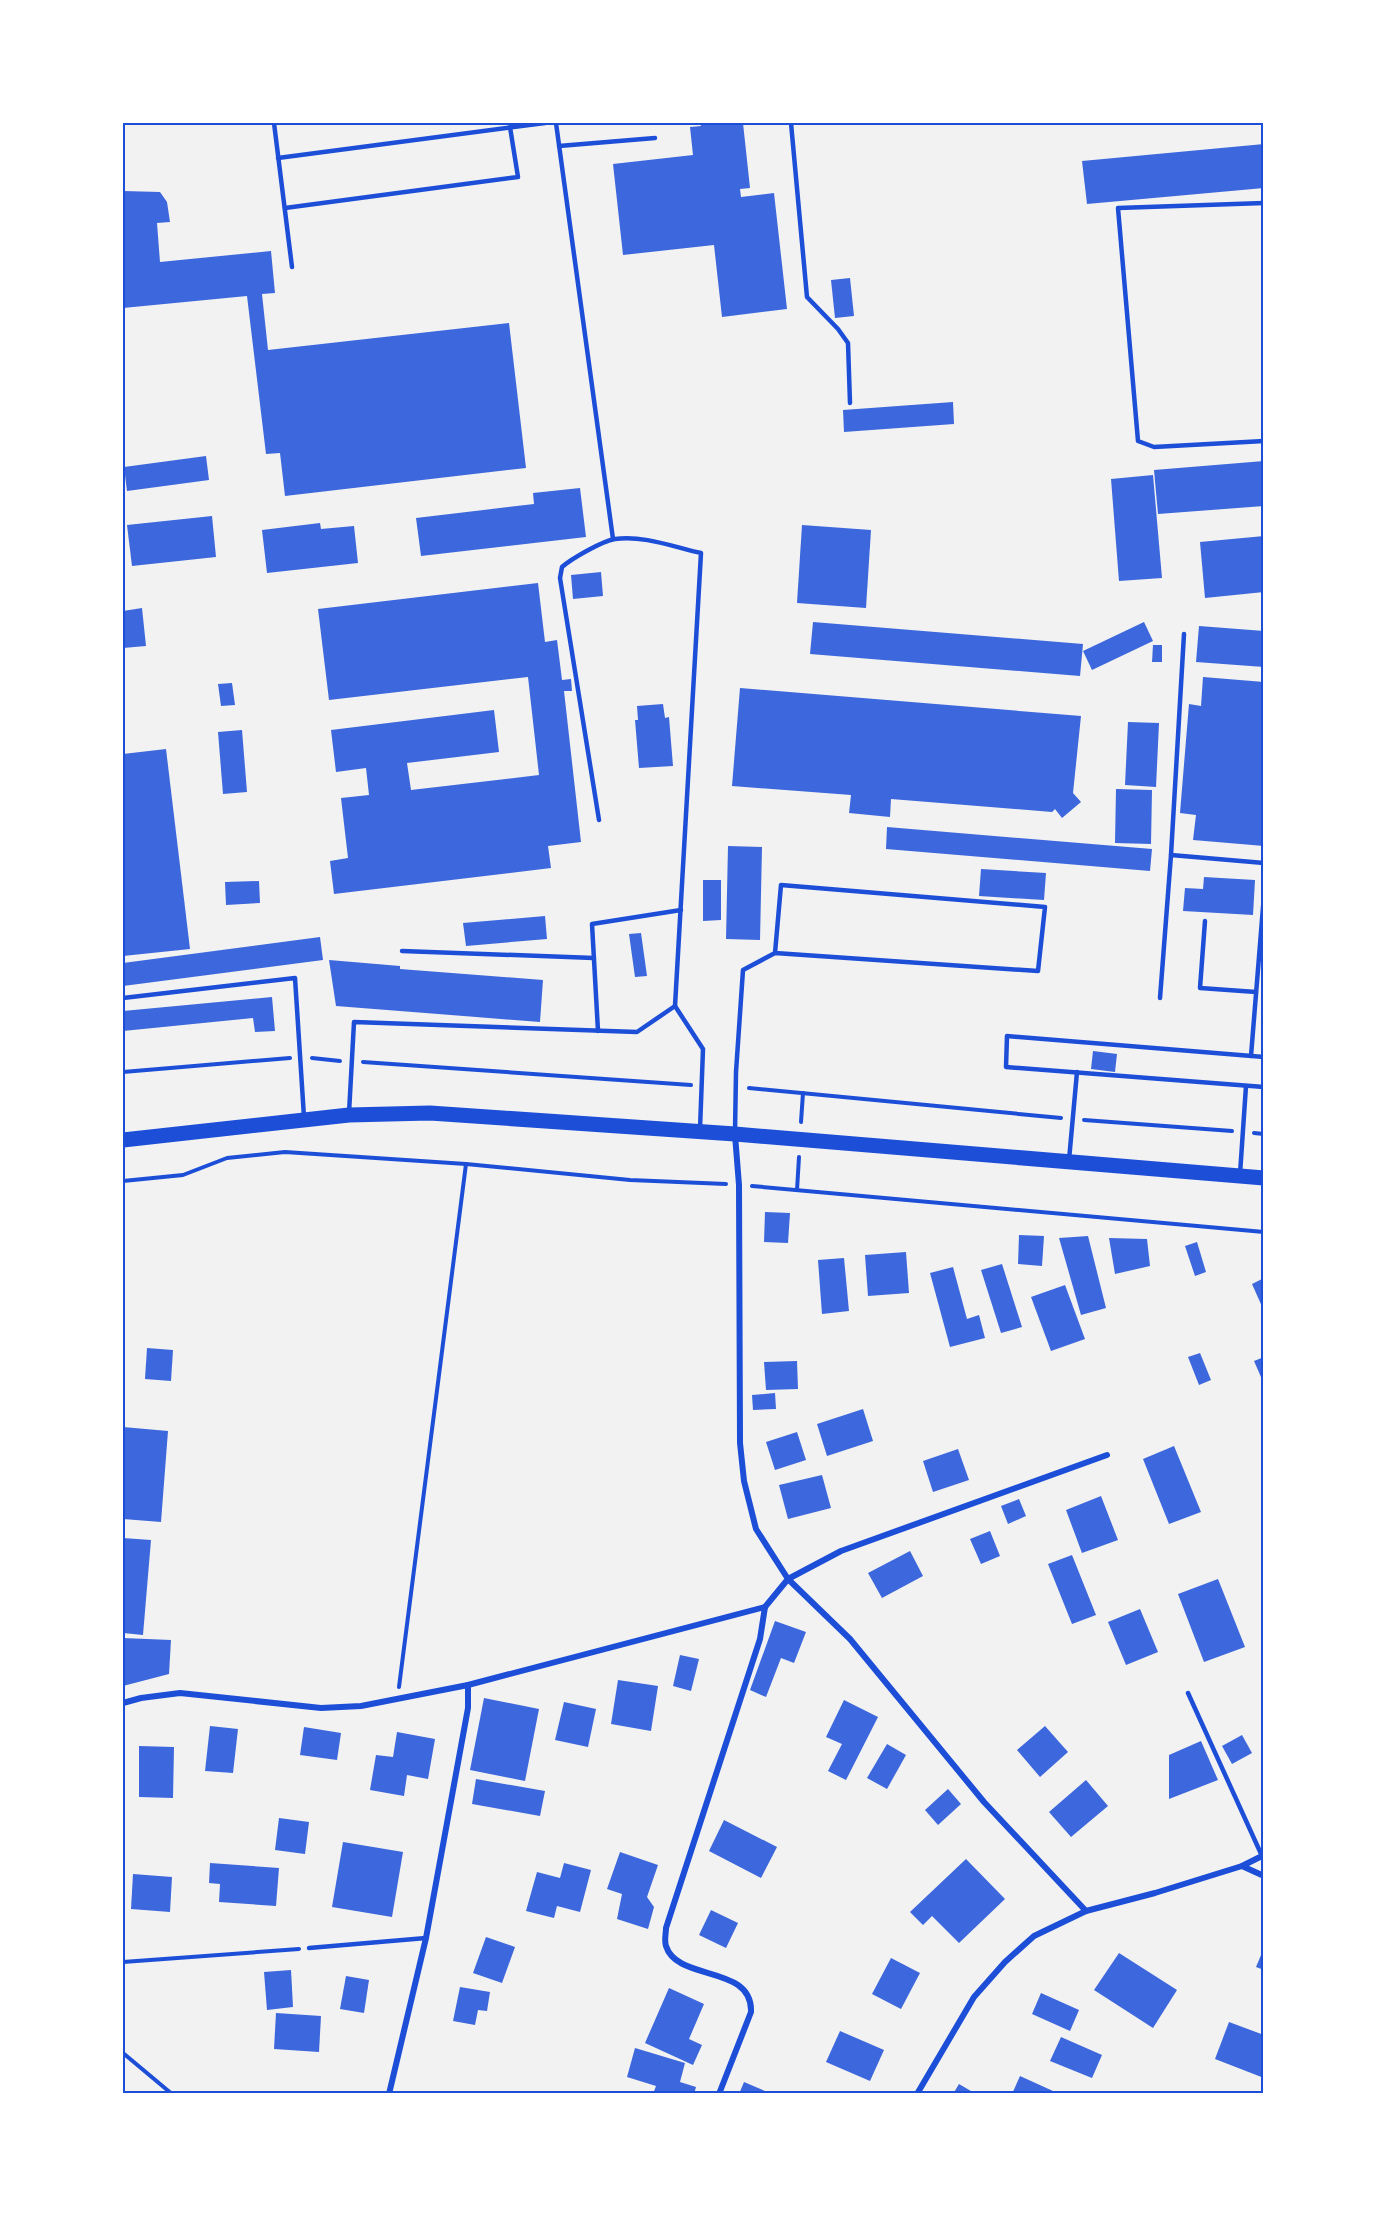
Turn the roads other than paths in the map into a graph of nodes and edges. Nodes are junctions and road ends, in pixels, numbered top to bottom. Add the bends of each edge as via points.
1 (274, 123) edge
2 (545, 123) edge
3 (556, 123) edge
4 (791, 123) edge
5 (510, 128) junction
6 (655, 138) dead end
7 (559, 146) junction
8 (278, 158) junction
9 (1264, 203) edge
10 (285, 208) junction
11 (292, 267) dead end
12 (850, 404) dead end
13 (1264, 441) edge
14 (614, 539) junction
15 (1184, 634) dead end
16 (599, 820) dead end
17 (1171, 855) junction
18 (1264, 863) edge
19 (1264, 895) edge
20 (681, 910) junction
21 (1205, 921) dead end
22 (402, 951) dead end
23 (775, 953) junction
24 (594, 958) junction
25 (1256, 992) junction
26 (123, 998) edge
27 (1160, 998) dead end
28 (675, 1006) junction
29 (598, 1031) junction
30 (1251, 1056) junction
31 (1264, 1057) edge
32 (1077, 1072) junction
33 (1246, 1086) junction
34 (1264, 1087) edge
35 (349, 1116) junction
36 (304, 1120) junction
37 (699, 1132) junction
38 (735, 1134) junction
39 (123, 1140) edge
40 (1069, 1162) junction
41 (1239, 1176) junction
42 (1264, 1178) edge
43 (1107, 1455) dead end
44 (788, 1579) junction
45 (765, 1607) junction
46 (468, 1685) junction
47 (1188, 1693) dead end
48 (123, 1703) edge
49 (1263, 1855) edge
50 (1242, 1866) junction
51 (1264, 1876) edge
52 (1086, 1911) junction
53 (426, 1938) junction
54 (309, 1948) road end
55 (389, 2094) edge
56 (719, 2094) edge
57 (918, 2094) edge

1 - 8 lane
2 - 5 lane
3 - 7 lane
4 - 12 lane via 807,297 848,343
5 - 8 lane
5 - 10 lane via 518,177
6 - 7 lane
7 - 14 lane
8 - 10 lane
9 - 13 lane via 1118,208 1138,441 1154,447
10 - 11 lane
14 - 16 lane via 571,559 562,567 560,578
14 - 20 lane via 647,540 701,553
15 - 17 lane
17 - 18 lane
17 - 27 lane
19 - 25 lane
20 - 24 lane via 592,924
20 - 28 lane
21 - 25 lane via 1200,988
22 - 24 lane
23 - 23 lane via 1038,971 1045,907 781,885
23 - 38 lane via 743,970
24 - 29 lane
25 - 30 lane
26 - 36 lane via 295,978
28 - 29 lane via 637,1032
28 - 37 lane via 703,1049
29 - 35 lane via 354,1022
30 - 31 lane
30 - 32 lane via 1006,1036 1006,1066
32 - 33 lane
32 - 40 lane
33 - 34 lane
33 - 41 lane
35 - 36 main road
35 - 37 main road via 430,1113
36 - 39 main road
37 - 38 main road
38 - 40 main road
38 - 44 street via 739,1185 740,1443 744,1480 756,1529
40 - 41 main road
41 - 42 main road
43 - 44 street via 841,1551
44 - 45 street
44 - 52 street via 850,1639 984,1802
45 - 46 street
45 - 56 street via 760,1639 666,1928 665,1944 679,1962 736,1984 747,1990 752,2001
46 - 48 street via 361,1706 321,1708 180,1693
46 - 53 street via 468,1708
47 - 49 lane
49 - 50 street
50 - 51 street
50 - 52 street
52 - 57 street via 1034,1936 1005,1962 974,1997
53 - 54 lane
53 - 55 street

